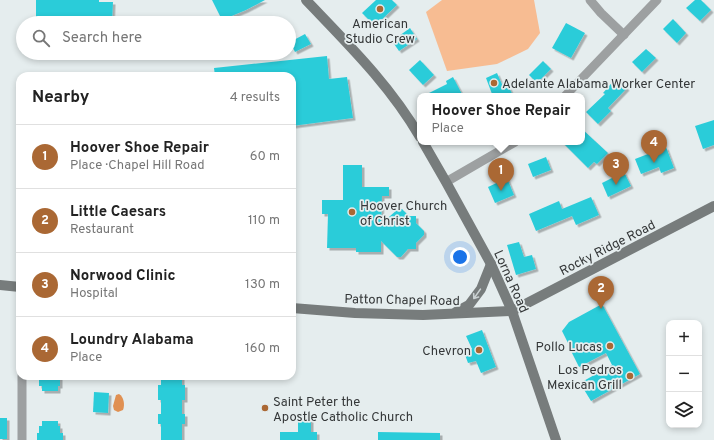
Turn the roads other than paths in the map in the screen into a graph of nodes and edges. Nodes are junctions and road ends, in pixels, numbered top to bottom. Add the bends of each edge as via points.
1 (306, 0) edge
2 (590, 0) edge
3 (657, 0) edge
4 (624, 35) junction
5 (568, 93) edge
6 (417, 132) edge
7 (425, 145) edge
8 (510, 145) edge
9 (446, 182) junction
10 (714, 206) edge
11 (491, 264) junction
12 (0, 285) edge
13 (16, 287) edge
14 (296, 308) edge
15 (512, 311) junction
16 (452, 313) junction
17 (22, 380) edge
18 (22, 440) edge
19 (556, 440) edge

1 - 6 street via 385,84
2 - 4 street
3 - 4 street
4 - 5 street
7 - 9 street, Lorna Road
8 - 9 street
9 - 11 street, Lorna Road
10 - 15 street, Rocky Ridge Road
11 - 15 street, Lorna Road
11 -> 16 street via 481,289 469,305
12 - 13 street
14 - 16 street, Patton Chapel Road via 355,313
15 - 16 street, Patton Chapel Road
15 - 19 street, Lorna Road
17 - 18 street

